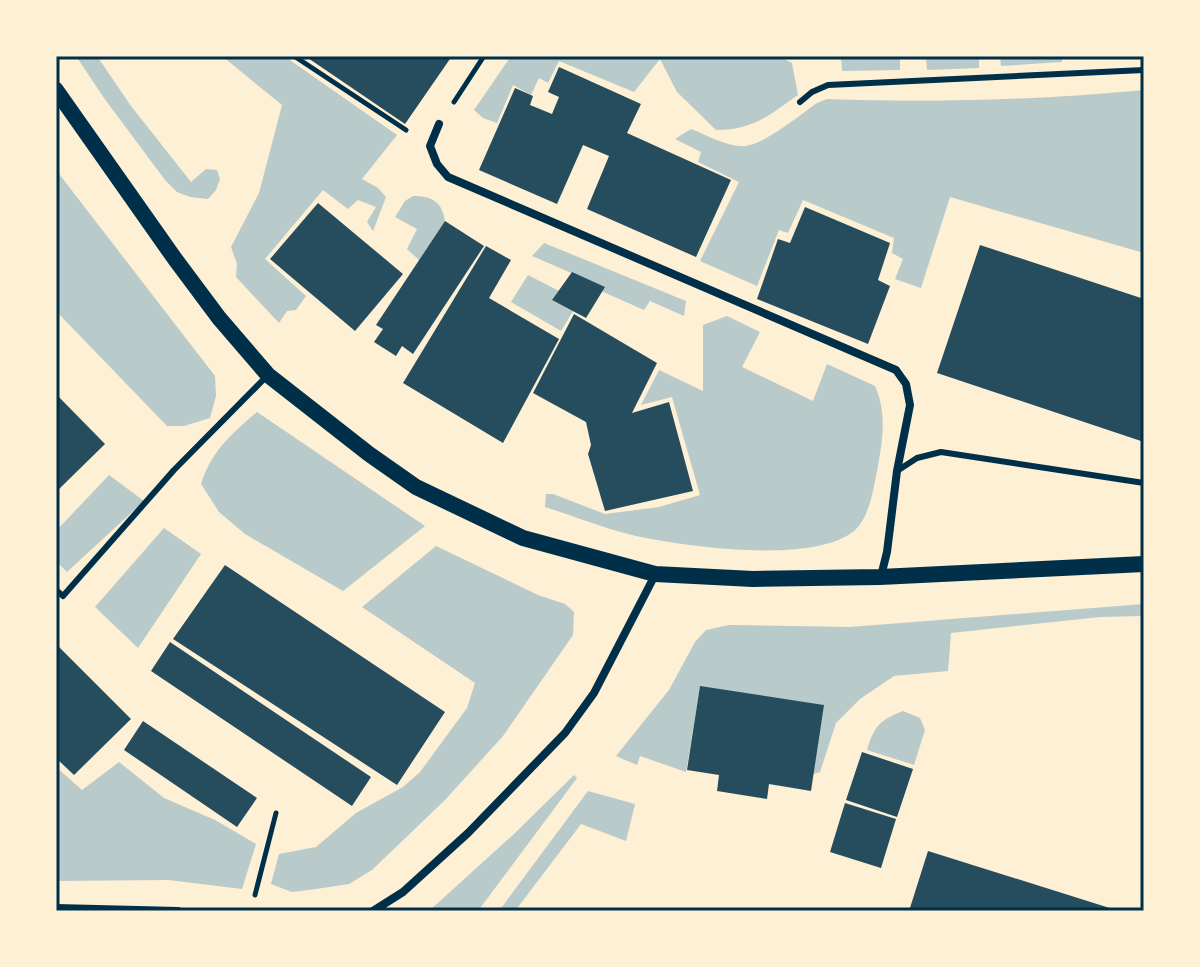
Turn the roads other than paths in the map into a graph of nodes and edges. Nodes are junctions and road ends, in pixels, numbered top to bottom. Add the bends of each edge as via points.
1 (1144, 70) edge
2 (56, 90) edge
3 (800, 102) dead end
4 (439, 124) road end
5 (268, 375) junction
6 (897, 471) junction
7 (1144, 483) edge
8 (1144, 564) edge
9 (655, 574) junction
10 (880, 577) junction
11 (56, 590) edge
12 (56, 908) edge
13 (178, 911) edge
14 (373, 911) edge

1 - 3 lane via 828,85
2 - 5 main road via 175,259
4 - 6 street via 430,146 448,177 896,370 906,384 910,405
5 - 9 main road via 369,454 429,493 523,538
5 - 11 lane via 174,470 63,596
6 - 7 lane via 917,458 941,452
6 - 10 street
8 - 10 main road
9 - 10 main road via 781,580
9 - 14 street via 594,693 565,733 468,833 403,892
12 - 13 street

